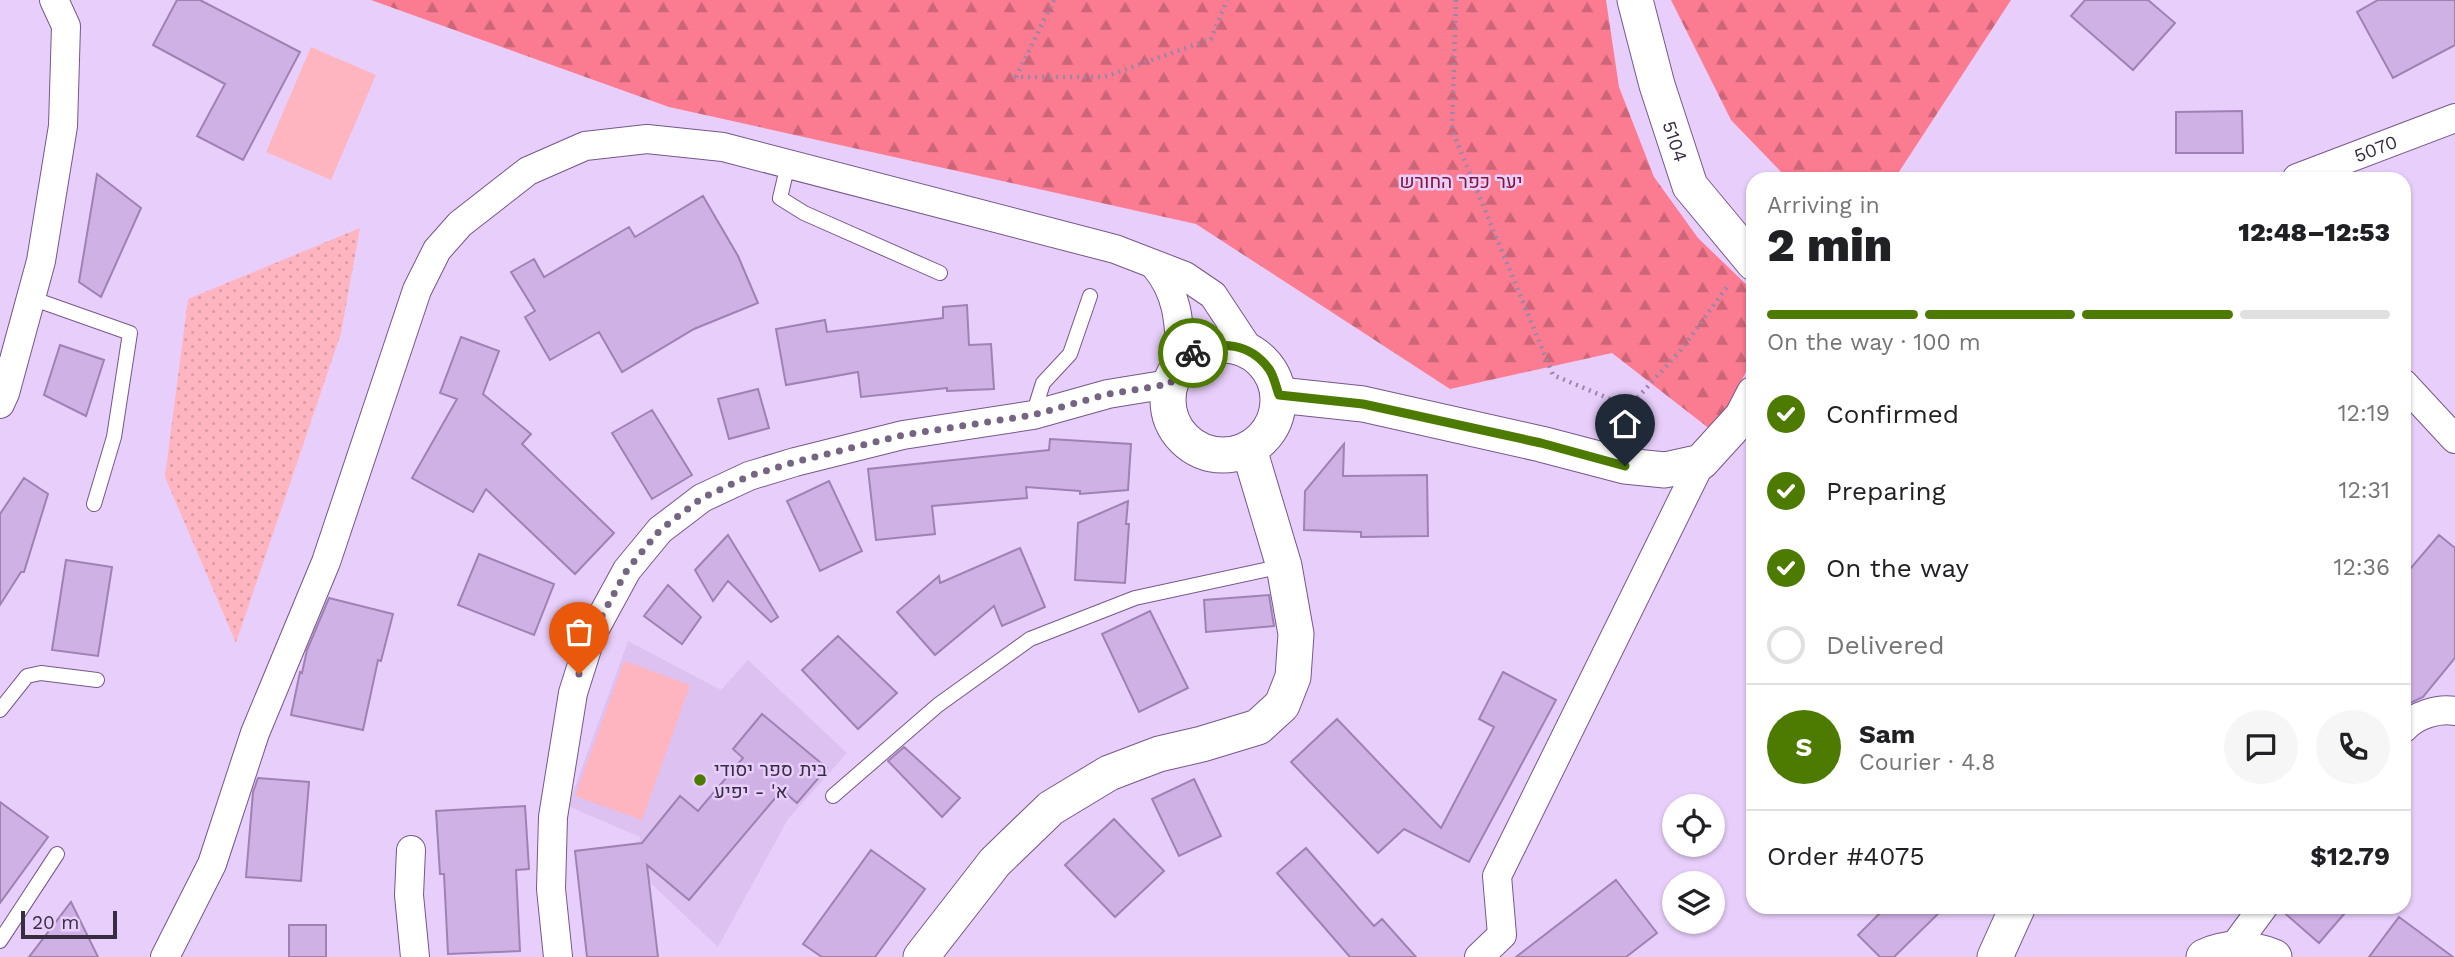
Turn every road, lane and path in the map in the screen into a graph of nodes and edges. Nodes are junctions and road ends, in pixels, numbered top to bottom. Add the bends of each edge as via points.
1 (54, 0) edge
2 (1054, 0) edge
3 (1227, 0) edge
4 (1456, 0) edge
5 (1635, 0) edge
6 (2455, 118) edge
7 (788, 164) junction
8 (2313, 172) edge
9 (1746, 254) edge
10 (1155, 266) junction
11 (1746, 266) edge
12 (940, 273) dead end
13 (1090, 296) dead end
14 (31, 298) junction
15 (1250, 351) junction
16 (1175, 374) junction
17 (2411, 392) edge
18 (1279, 395) junction
19 (0, 404) edge
20 (1746, 409) edge
21 (1033, 415) junction
22 (2455, 439) edge
23 (1249, 449) junction
24 (1701, 462) junction
25 (93, 504) dead end
26 (1284, 566) junction
27 (97, 680) dead end
28 (0, 710) edge
29 (2455, 711) edge
30 (2411, 721) edge
31 (833, 796) dead end
32 (411, 850) dead end
33 (57, 854) dead end
34 (2014, 914) edge
35 (2256, 914) edge
36 (0, 941) edge
37 (2218, 953) edge
38 (165, 957) edge
39 (415, 957) edge
40 (558, 957) edge
41 (921, 957) edge
42 (1479, 957) edge
43 (1995, 957) edge
44 (2274, 957) edge

1 - 14 street via 66,26 63,125
2 - 3 path via 1016,77 1104,77 1199,43 1211,38
4 - 11 path via 1452,130 1553,375 1629,407
5 - 9 street, 5104 via 1690,186
6 - 8 street, 5070
7 - 10 street via 1115,248
7 - 12 lane via 780,198
7 - 38 street via 723,147 647,139 585,146 528,171 460,224 437,250 417,290 326,562 255,733 212,864
10 - 15 street via 1185,276 1213,295
10 - 16 street via 1168,281 1178,312
13 - 21 lane via 1070,354 1043,383
14 - 19 street
14 - 25 lane via 130,333 114,437
15 - 16 street via 1213,345 1193,353
15 - 18 street via 1270,369
16 - 21 street
16 - 23 street via 1168,401 1170,416 1188,443 1218,455
17 - 22 street
18 - 23 street via 1272,427
18 - 24 street via 1363,404 1625,466 1665,470
20 - 24 street
21 - 40 street via 903,435 784,465 702,498 660,530 627,570 591,636 573,693 553,817 551,889
23 - 26 street
24 - 42 street via 1497,876 1502,935
26 - 31 lane via 1135,598 1031,639 938,705
26 - 41 street via 1296,634 1293,677 1282,705 1258,727 1109,773 1051,808 995,862
27 - 28 lane via 41,673 27,676
29 - 30 street via 2444,709
32 - 39 street via 409,895
33 - 36 lane
34 - 43 street
35 - 37 street
37 - 44 street via 2262,952

